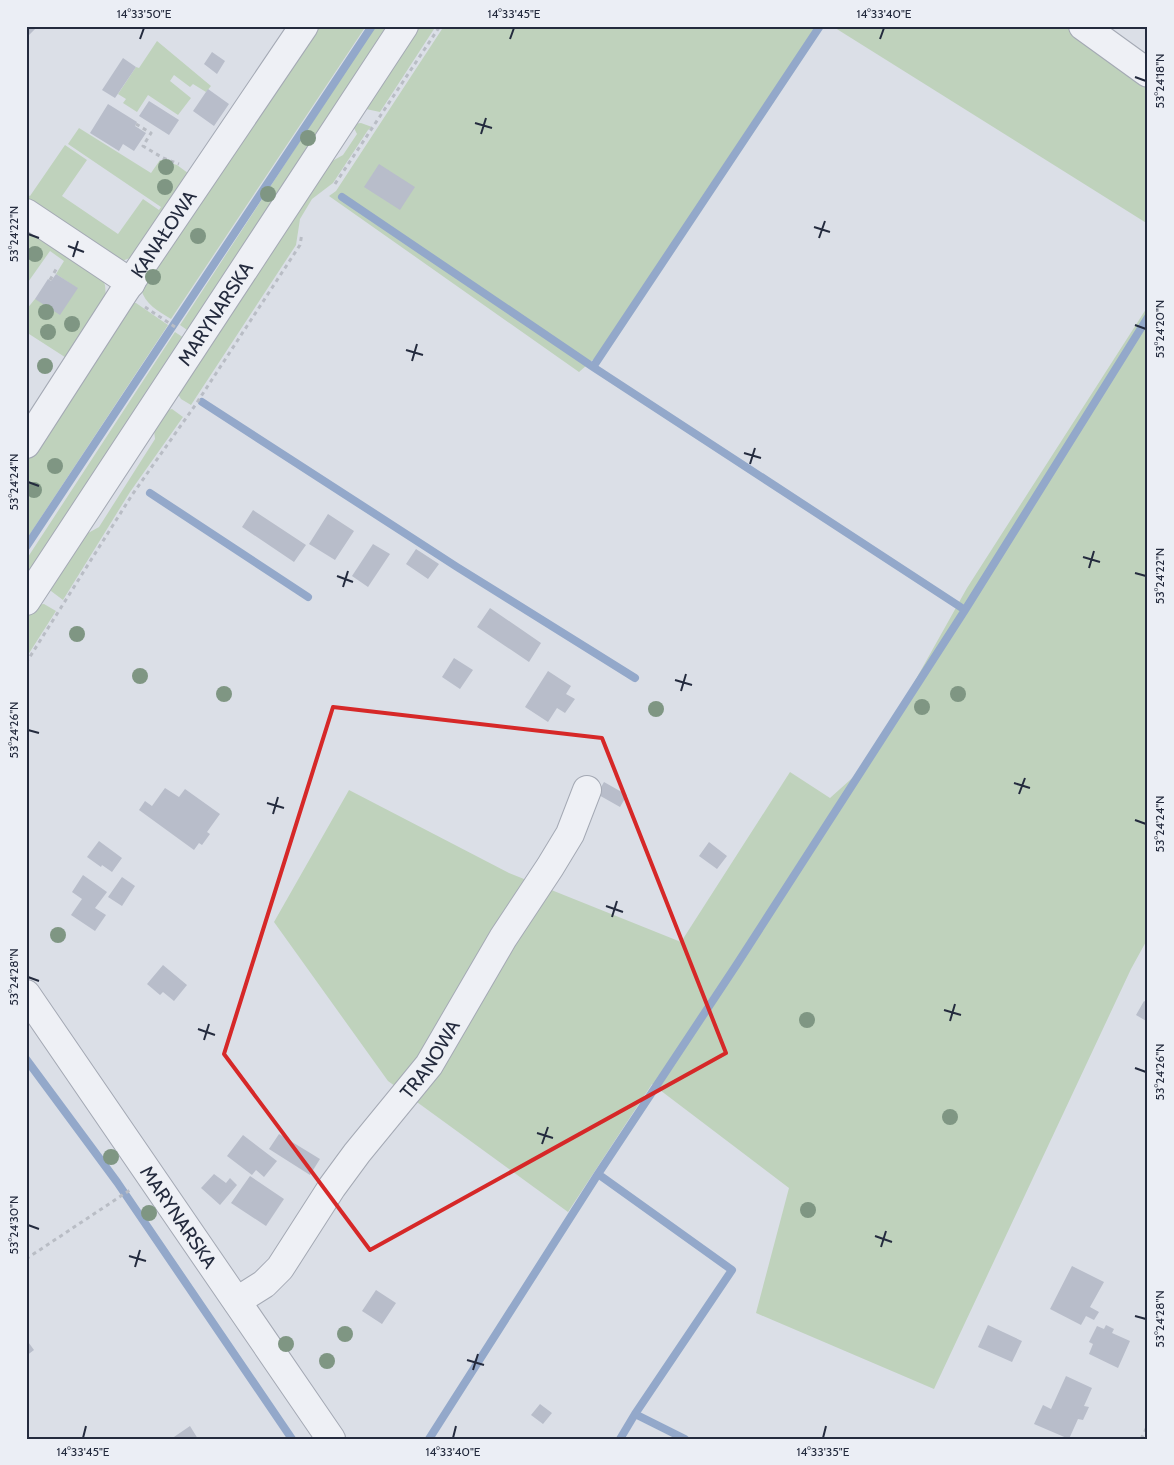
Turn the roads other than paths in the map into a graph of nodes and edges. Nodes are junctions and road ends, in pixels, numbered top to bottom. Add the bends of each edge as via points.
1 (304, 26) edge
2 (404, 26) edge
3 (1082, 26) edge
4 (1148, 73) edge
5 (26, 213) edge
6 (130, 283) junction
7 (26, 444) edge
8 (26, 601) edge
9 (587, 790) dead end
10 (26, 994) edge
11 (237, 1301) junction
12 (331, 1439) edge

1 - 6 street, KANAŁOWA
2 - 8 street, MARYNARSKA
3 - 4 street
5 - 6 street
6 - 7 street, KANAŁOWA
9 - 11 street, TRANOWA via 570,834 503,938 429,1065 356,1153 280,1268 264,1284
10 - 11 street, MARYNARSKA
11 - 12 street, MARYNARSKA

